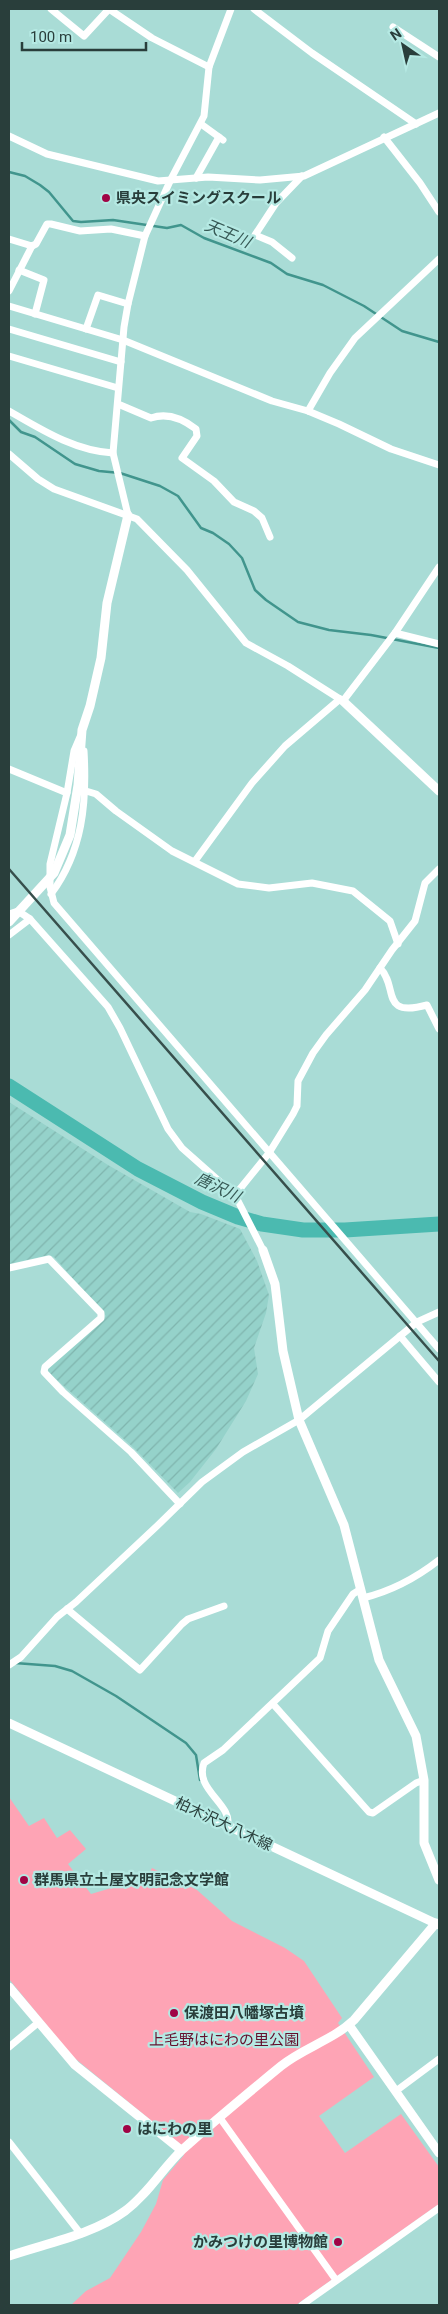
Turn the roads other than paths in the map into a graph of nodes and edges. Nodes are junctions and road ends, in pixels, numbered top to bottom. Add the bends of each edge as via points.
1 (52, 9) edge
2 (230, 9) edge
3 (254, 9) edge
4 (393, 27) dead end
5 (439, 57) edge
6 (209, 67) junction
7 (439, 113) edge
8 (201, 124) junction
9 (416, 124) junction
10 (9, 136) edge
11 (384, 137) junction
12 (302, 176) junction
13 (196, 178) junction
14 (171, 179) junction
15 (439, 212) edge
16 (145, 236) junction
17 (9, 239) edge
18 (32, 246) junction
19 (292, 258) dead end
20 (439, 259) edge
21 (20, 270) junction
22 (9, 291) edge
23 (128, 304) junction
24 (9, 306) edge
25 (35, 314) junction
26 (9, 329) edge
27 (86, 329) junction
28 (123, 340) junction
29 (9, 356) edge
30 (122, 362) junction
31 (118, 388) junction
32 (118, 404) junction
33 (9, 411) edge
34 (308, 411) junction
35 (113, 453) junction
36 (9, 454) edge
37 (439, 465) edge
38 (128, 515) junction
39 (270, 537) dead end
40 (439, 567) edge
41 (395, 633) junction
42 (439, 644) edge
43 (341, 700) junction
44 (82, 730) junction
45 (9, 769) edge
46 (439, 791) edge
47 (86, 792) junction
48 (67, 793) junction
49 (54, 851) junction
50 (72, 858) junction
51 (195, 861) junction
52 (439, 869) edge
53 (51, 894) junction
54 (9, 915) edge
55 (30, 919) junction
56 (9, 935) edge
57 (398, 944) junction
58 (380, 968) junction
59 (439, 1029) edge
60 (269, 1153) junction
61 (235, 1195) junction
62 (263, 1250) joint
63 (9, 1268) edge
64 (439, 1312) edge
65 (417, 1322) junction
66 (400, 1336) junction
67 (439, 1349) edge
68 (439, 1382) edge
69 (299, 1420) junction
70 (180, 1504) junction
71 (439, 1560) edge
72 (362, 1594) junction
73 (224, 1606) dead end
74 (67, 1609) junction
75 (9, 1665) edge
76 (272, 1704) junction
77 (9, 1724) edge
78 (424, 1780) junction
79 (228, 1826) junction
80 (439, 1880) edge
81 (438, 1924) edge
82 (9, 1986) edge
83 (40, 2022) junction
84 (349, 2025) junction
85 (9, 2047) edge
86 (439, 2059) edge
87 (396, 2091) junction
88 (220, 2118) junction
89 (9, 2142) edge
90 (181, 2150) junction
91 (439, 2153) edge
92 (439, 2208) edge
93 (80, 2233) junction
94 (9, 2256) edge
95 (336, 2280) junction
96 (302, 2305) edge

1 - 6 street via 84,36 109,9 152,38
2 - 6 street
3 - 9 street
4 - 5 street
6 - 8 street
7 - 9 street
8 - 13 street via 221,139
8 - 14 street
9 - 11 street
10 - 14 street via 47,154 106,170 158,181
11 - 12 street
11 - 15 street
12 - 13 street via 260,180
12 - 19 street via 276,203 255,235 272,242
13 - 14 street
14 - 16 street
16 - 18 street via 111,229 80,232 47,224
16 - 23 street
17 - 18 street
18 - 21 street
20 - 34 street via 355,338
21 - 22 street
21 - 25 street via 44,280
23 - 27 street via 98,295
23 - 28 street
24 - 25 street
25 - 27 street
26 - 30 street
27 - 28 street
28 - 30 street
28 - 34 street via 272,402
29 - 31 street
30 - 31 street
31 - 32 street
32 - 35 street
32 - 39 street via 151,418 161,414 184,420 196,430 197,436 182,458 214,481 234,502 262,518
33 - 35 street via 72,445 94,452
34 - 37 street via 391,449
35 - 38 street
36 - 38 street via 54,489
38 - 43 street via 150,530 187,570 246,644
38 - 44 street via 107,603 101,658
40 - 41 street
41 - 42 street
41 - 43 street
43 - 46 street
43 - 51 street via 285,746 252,783
44 - 47 street
44 - 48 street via 74,751
44 - 54 street via 78,785 67,844 54,873
45 - 48 street
47 - 50 street via 80,836
47 - 51 street via 96,794 172,851
48 - 49 street
49 - 50 street
49 - 53 street via 49,873
50 - 53 street
51 - 57 street via 244,886 269,888 312,883 353,890 390,922
52 - 57 street via 425,883 415,921
53 - 60 street via 58,909
54 - 55 street via 18,910
55 - 56 street
55 - 61 street via 108,1007 174,1139
57 - 58 street
58 - 59 street via 388,975 393,1000 406,1008 427,1005
58 - 60 street via 313,1053 298,1081 297,1106
60 - 61 street
60 - 65 street
61 - 62 street
62 - 69 street via 274,1284 283,1351
63 - 70 street via 49,1259 101,1313 101,1318 45,1367 44,1372 131,1452
64 - 65 street
65 - 66 street
65 - 67 street
66 - 68 street
66 - 69 street
69 - 70 street via 243,1452 202,1482
69 - 72 street via 338,1507
70 - 74 street
71 - 72 street via 384,1593
72 - 76 street via 353,1594 328,1631 320,1658
72 - 78 street via 381,1665 416,1736
73 - 74 street via 188,1619 140,1670
74 - 75 street
76 - 78 street via 369,1812 373,1813
76 - 79 street via 223,1750 204,1763 202,1774 206,1788 228,1816
77 - 79 street, 柏木沢大八木線
78 - 80 street via 424,1843
79 - 81 street, 柏木沢大八木線
81 - 84 street
82 - 83 street
83 - 85 street
83 - 90 street via 75,2065
84 - 87 street
84 - 88 street via 290,2058
86 - 87 street
87 - 91 street
88 - 90 street
88 - 95 street
89 - 93 street
90 - 93 street via 132,2205 114,2218
92 - 95 street
93 - 94 street
95 - 96 street

